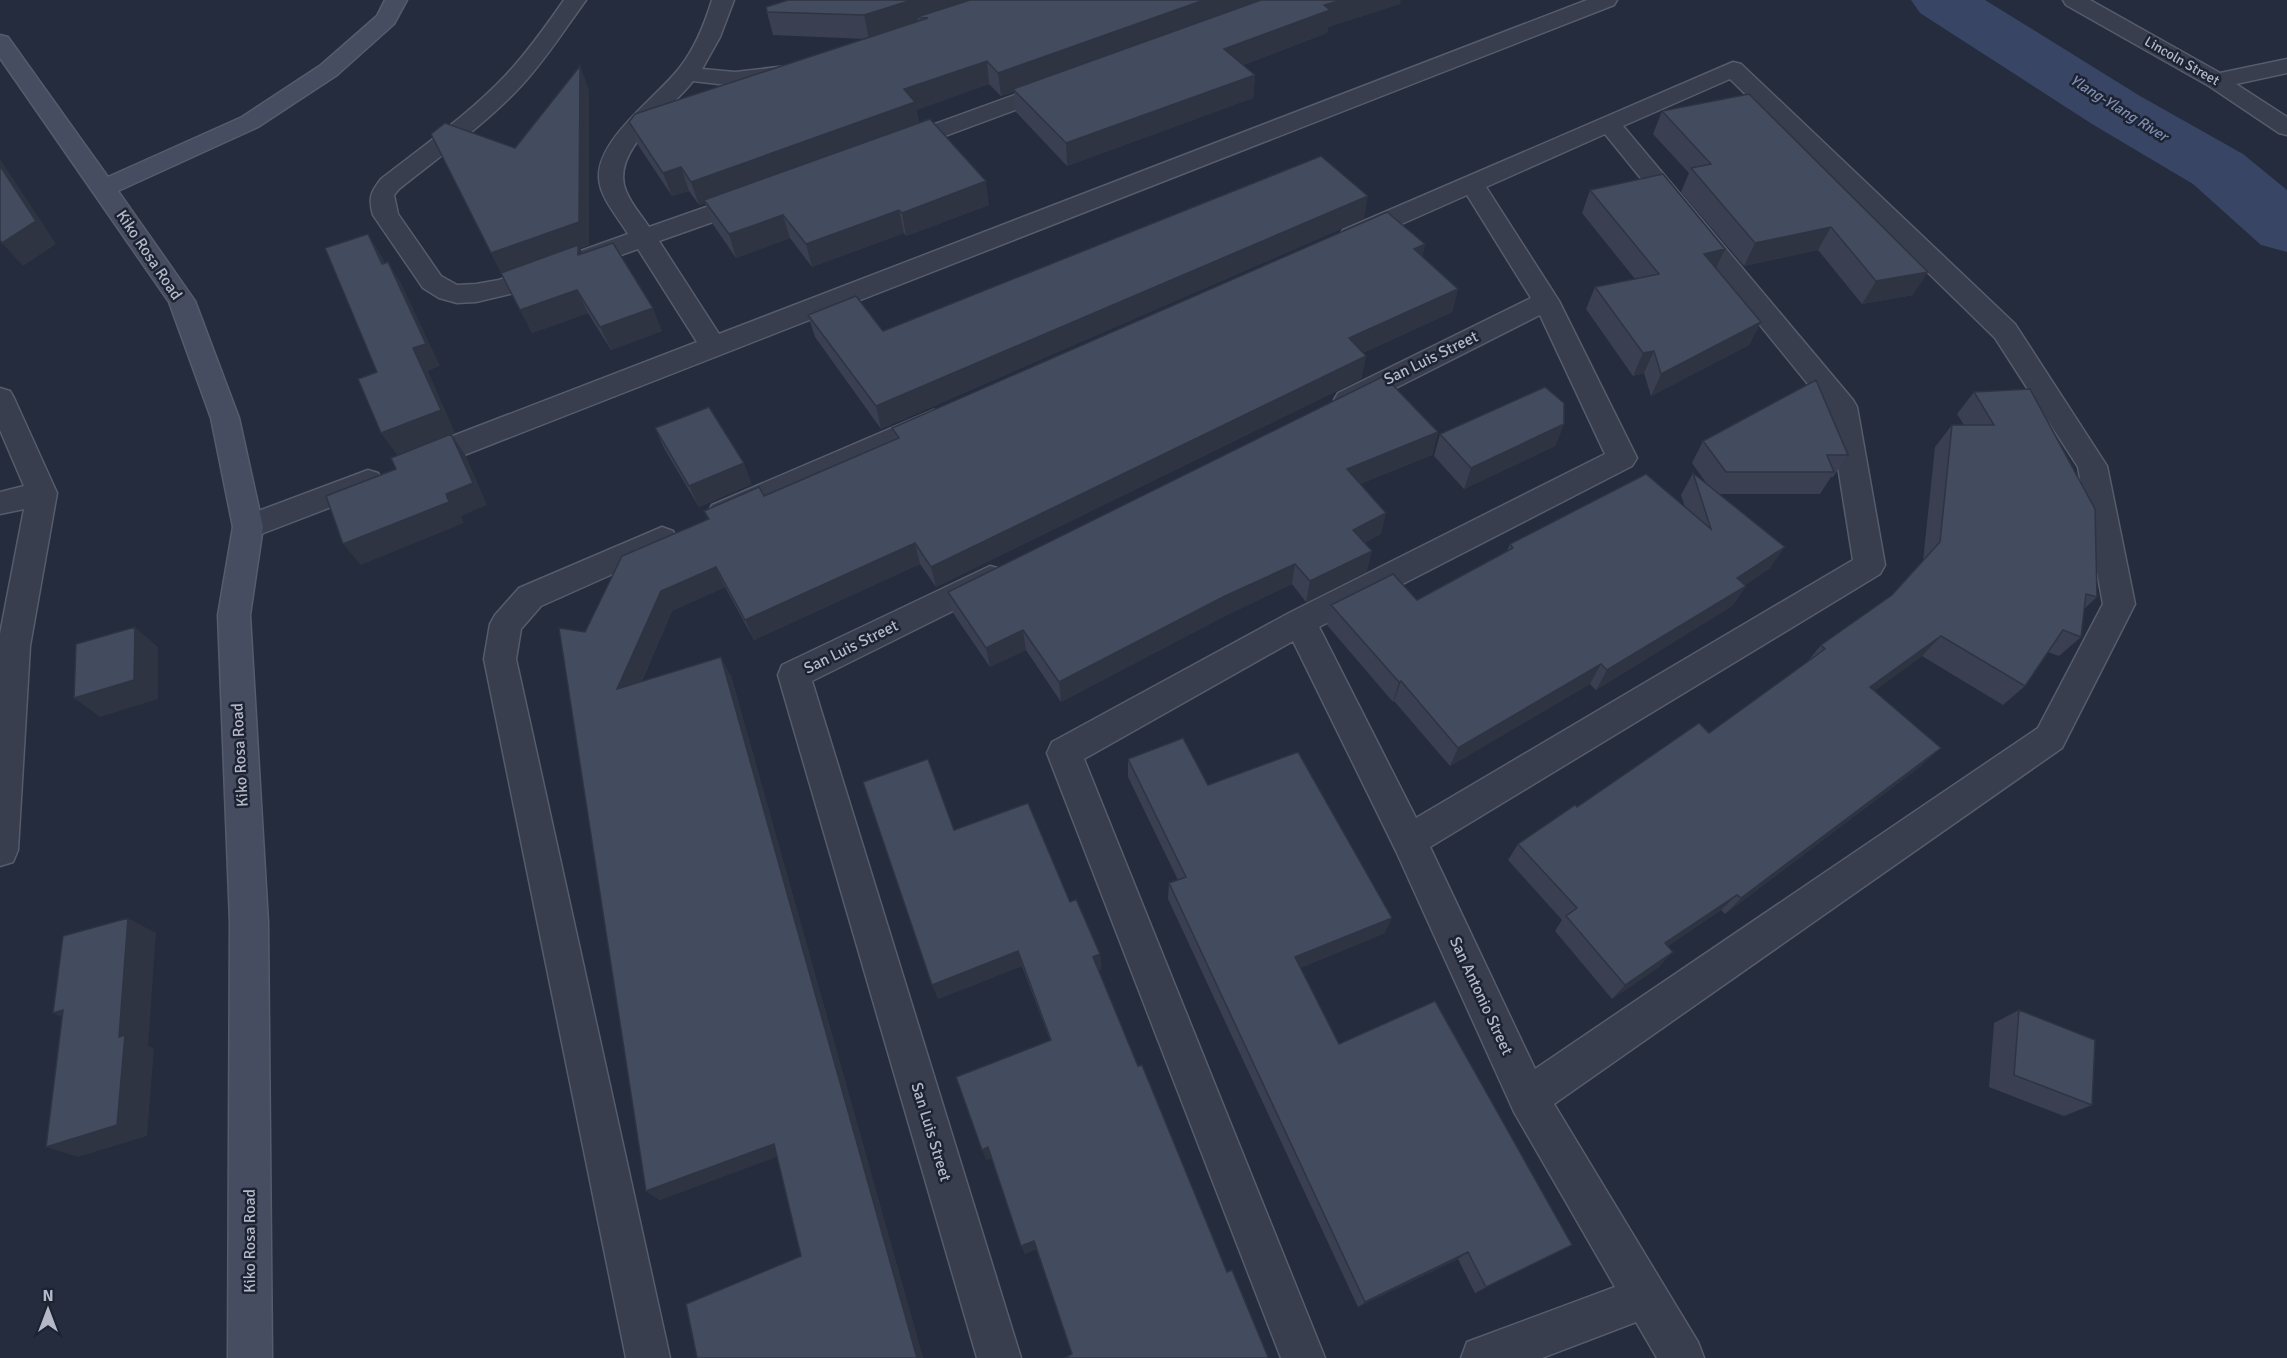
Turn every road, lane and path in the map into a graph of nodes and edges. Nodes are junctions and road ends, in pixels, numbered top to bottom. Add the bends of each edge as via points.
1 (396, 0) edge
2 (575, 0) edge
3 (723, 0) edge
4 (1606, 0) edge
5 (2074, 0) edge
6 (0, 42) edge
7 (2287, 66) edge
8 (806, 69) edge
9 (688, 74) junction
10 (1081, 78) edge
11 (2217, 81) junction
12 (1609, 124) junction
13 (2287, 128) edge
14 (879, 152) edge
15 (1472, 184) junction
16 (104, 188) junction
17 (778, 189) edge
18 (643, 238) junction
19 (1329, 247) edge
20 (1546, 301) junction
21 (714, 347) junction
22 (0, 398) edge
23 (957, 410) edge
24 (1320, 413) edge
25 (42, 493) junction
26 (0, 503) edge
27 (248, 527) junction
28 (1020, 563) edge
29 (1299, 622) junction
30 (7, 648) edge
31 (0, 830) edge
32 (1408, 841) junction
33 (0, 850) edge
34 (1528, 1098) junction
35 (1646, 1297) junction
36 (250, 1358) edge
37 (648, 1358) edge
38 (999, 1358) edge
39 (1304, 1358) edge
40 (1483, 1358) edge
41 (1682, 1358) edge

1 - 16 street via 386,19 329,70 250,122
2 - 18 street via 513,81 483,110 401,173 382,194 382,204 432,282 440,290 455,295 505,287
3 - 9 street via 710,41
4 - 21 street
5 - 11 street, Lincoln Street
6 - 16 street, Kiko Rosa Road
7 - 11 street
8 - 9 street via 735,79
9 - 18 street via 614,161 610,177 614,192
10 - 14 street
11 - 13 street, Lincoln Street
12 - 15 street
12 - 32 street via 1843,407 1869,565
12 - 34 street via 1733,69 2005,331 2092,466 2119,604 2050,738
15 - 19 street
15 - 20 street
16 - 27 street, Kiko Rosa Road via 182,301 225,418
17 - 18 street
18 - 21 street
20 - 24 street, San Luis Street
20 - 29 street via 1622,458
21 - 27 street
22 - 25 street
23 - 37 street via 530,597 506,624 500,659
25 - 26 street
25 - 30 street
27 - 36 street, Kiko Rosa Road via 234,615 249,922
28 - 38 street, San Luis Street via 794,675
29 - 32 street, San Antonio Street
29 - 39 street via 1064,753
30 - 31 street
31 - 33 street
32 - 34 street, San Antonio Street
34 - 35 street, San Antonio Street
35 - 40 street
35 - 41 street, San Antonio Street

